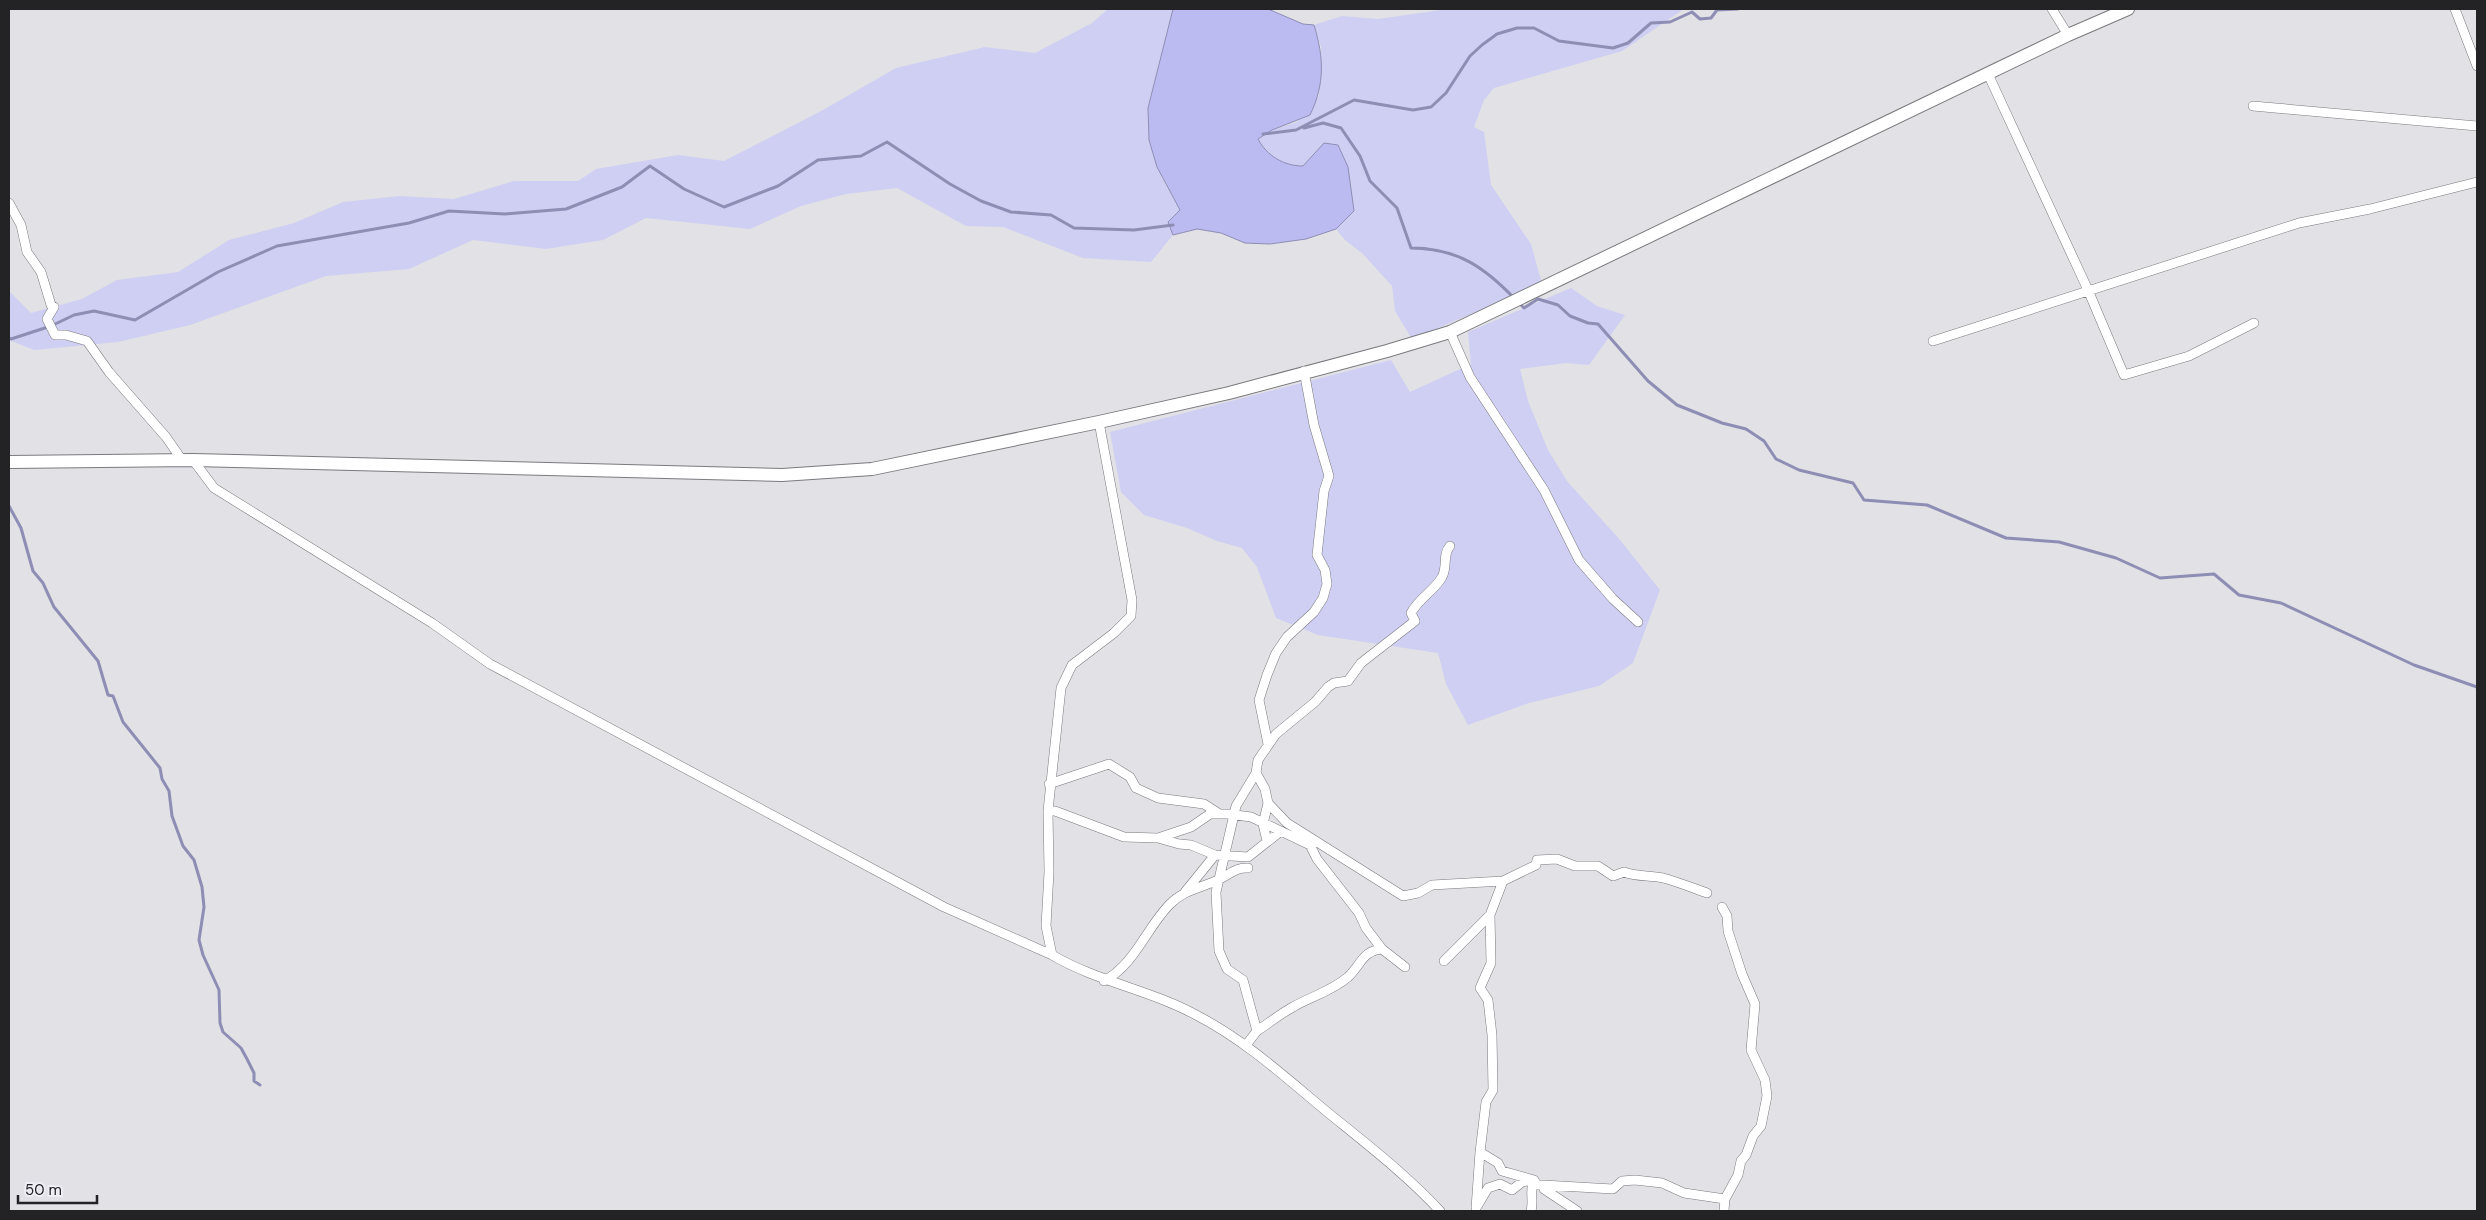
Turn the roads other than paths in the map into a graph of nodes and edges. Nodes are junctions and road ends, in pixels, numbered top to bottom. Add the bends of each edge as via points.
1 (2052, 9) edge
2 (2128, 9) edge
3 (2455, 9) edge
4 (2068, 35) junction
5 (2477, 66) edge
6 (1988, 74) junction
7 (2253, 106) dead end
8 (2477, 126) edge
9 (2477, 182) edge
10 (9, 203) edge
11 (2088, 290) junction
12 (2254, 323) dead end
13 (1450, 332) junction
14 (1933, 341) dead end
15 (1304, 371) junction
16 (1098, 422) junction
17 (188, 460) junction
18 (9, 462) edge
19 (1450, 546) dead end
20 (1638, 622) dead end
21 (1268, 744) junction
22 (1256, 773) junction
23 (1050, 784) junction
24 (1268, 803) junction
25 (1236, 810) junction
26 (1048, 811) junction
27 (1218, 814) junction
28 (1263, 824) junction
29 (1281, 831) junction
30 (1158, 838) junction
31 (1267, 841) junction
32 (1214, 855) junction
33 (1225, 855) junction
34 (1248, 868) dead end
35 (1220, 880) junction
36 (1503, 881) junction
37 (1184, 892) junction
38 (1707, 893) dead end
39 (1722, 906) dead end
40 (1490, 915) junction
41 (1382, 949) junction
42 (1052, 955) junction
43 (1444, 961) dead end
44 (1404, 967) dead end
45 (1104, 981) junction
46 (1257, 1030) junction
47 (1246, 1045) junction
48 (1480, 1152) junction
49 (1534, 1180) junction
50 (1543, 1185) junction
51 (1725, 1199) junction
52 (1440, 1211) edge
53 (1531, 1211) edge
54 (1577, 1211) edge
55 (1724, 1211) edge

1 - 4 street
2 - 4 main road
3 - 5 street
4 - 6 main road
6 - 11 street
6 - 13 main road
7 - 8 street
9 - 11 street via 2299,223
10 - 17 street via 21,225 27,252 41,272 54,306 47,318 55,335 88,341 109,372
11 - 12 street via 2124,375 2189,356
11 - 14 street
13 - 15 main road
13 - 20 street via 1470,377 1544,490 1579,560
15 - 16 main road via 1229,393
15 - 21 street via 1314,425 1329,476 1324,491 1317,555 1325,570 1327,584 1314,612 1287,637 1266,675 1259,700
16 - 17 main road via 872,468 782,475
16 - 23 street via 1132,600 1131,616 1072,665 1061,688
17 - 18 main road
17 - 42 street via 214,488 432,623 490,664 944,907
19 - 21 street via 1446,551 1443,576 1411,613 1415,621 1361,663 1348,681 1328,687
21 - 22 street via 1258,760
22 - 24 street
22 - 25 street
23 - 26 street
23 - 27 street via 1109,764 1130,777 1136,788 1158,798 1204,804
24 - 28 street
24 - 36 street via 1287,823 1403,896 1418,893 1432,885
25 - 27 street
25 - 28 street
25 - 33 street
26 - 30 street via 1124,837
26 - 42 street via 1046,926
27 - 30 street via 1210,814 1191,827
28 - 29 street
28 - 31 street
29 - 31 street
29 - 41 street via 1310,845
30 - 32 street via 1191,845
31 - 33 street via 1248,857
32 - 33 street
32 - 37 street
33 - 35 street
34 - 35 street via 1241,867
35 - 37 street
35 - 46 street via 1216,892 1218,952 1227,969 1243,980
36 - 38 street via 1536,865 1537,860 1557,859 1574,866 1598,866 1613,876 1624,872 1636,877 1662,878
36 - 40 street
37 - 45 street via 1169,905 1135,953 1115,975
39 - 51 street via 1745,983 1755,1004 1751,1050 1765,1080 1767,1096 1761,1126 1740,1161 1738,1175
40 - 43 street
40 - 48 street via 1492,963 1480,988 1488,1000 1493,1090 1486,1102
41 - 44 street
41 - 46 street via 1368,953 1338,984 1293,1006
42 - 45 street
45 - 47 street via 1148,993 1198,1016
46 - 47 street
47 - 52 street
48 - 49 street via 1498,1163 1502,1171
48 - 49 street via 1476,1208 1488,1188 1500,1184 1512,1190 1522,1182
49 - 50 street via 1537,1185
49 - 53 street
50 - 51 street via 1612,1189 1622,1181 1635,1180 1662,1183 1684,1193
50 - 54 street via 1553,1197
51 - 55 street

